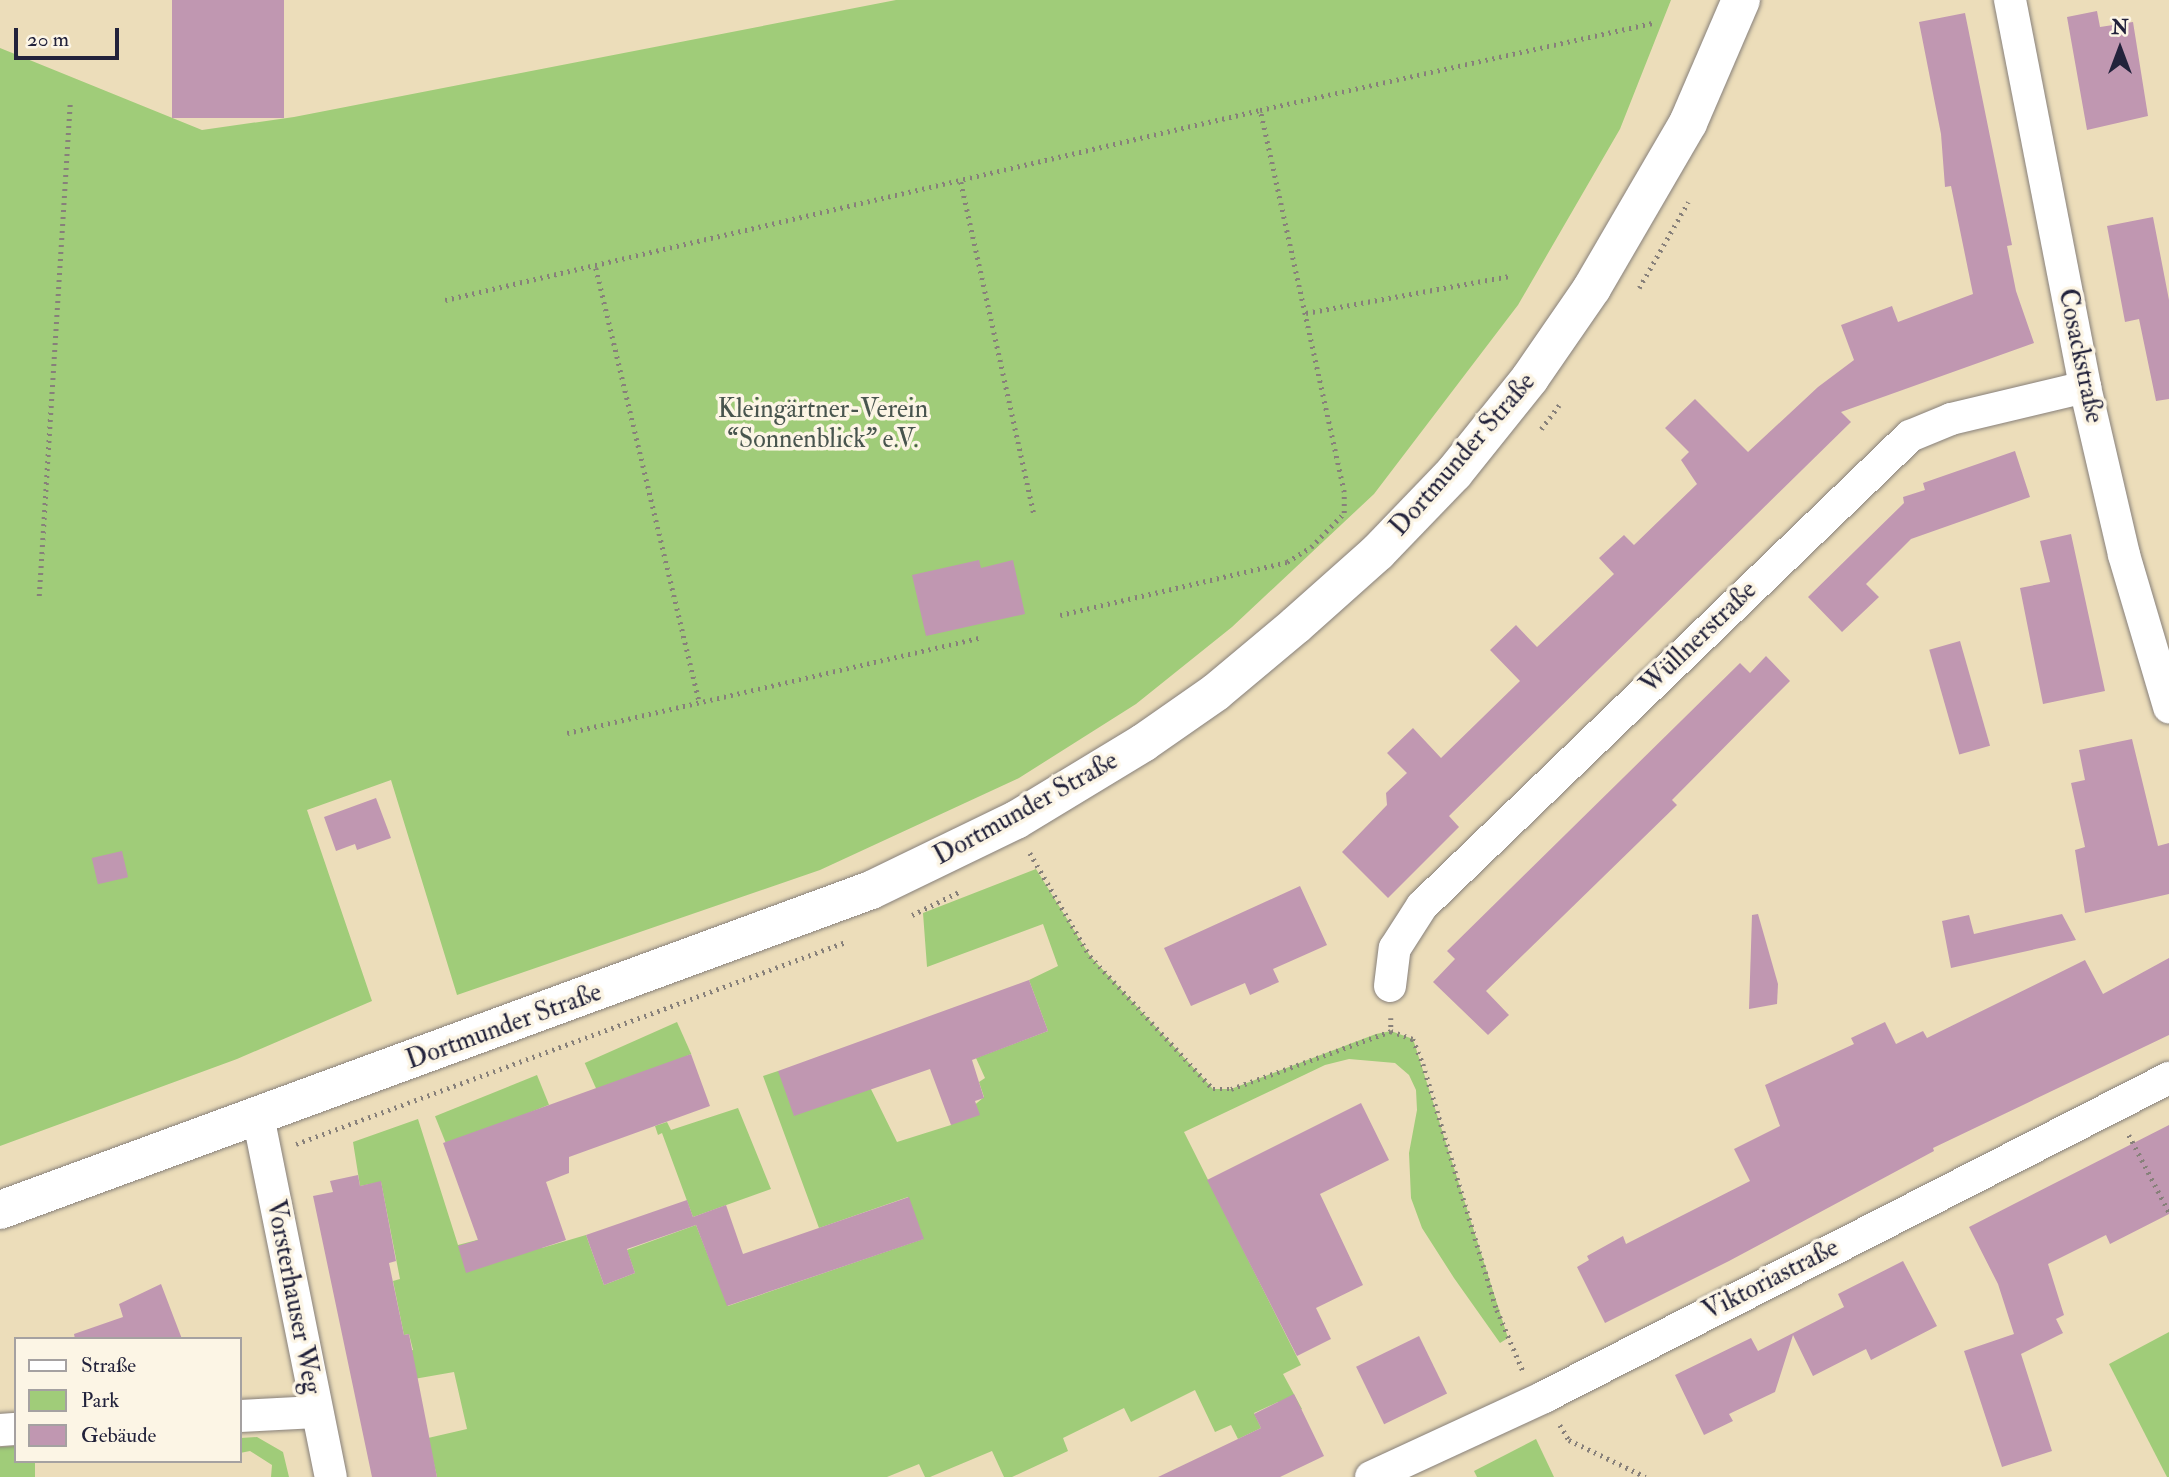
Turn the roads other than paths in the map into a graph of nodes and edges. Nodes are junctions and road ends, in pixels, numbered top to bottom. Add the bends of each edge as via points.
1 (1741, 0) edge
2 (2010, 0) edge
3 (2085, 387) junction
4 (2169, 707) edge
5 (1390, 986) road end
6 (2169, 1078) edge
7 (258, 1116) junction
8 (0, 1210) edge
9 (316, 1412) junction
10 (242, 1416) edge
11 (331, 1477) edge
12 (1371, 1477) edge

1 - 7 main road, Dortmunder Straße via 1688,123 1592,288 1530,378 1454,473 1378,552 1216,692 1087,779 1016,820 871,890
2 - 3 street, Cosackstraße
3 - 4 street, Cosackstraße via 2124,555
3 - 5 street, Wüllnerstraße via 1951,419 1910,436 1422,906 1395,948
6 - 12 street, Viktoriastraße via 1540,1398
7 - 8 main road, Dortmunder Straße
7 - 9 street, Vorsterhauser Weg
9 - 10 street
9 - 11 street, Vorsterhauser Weg

